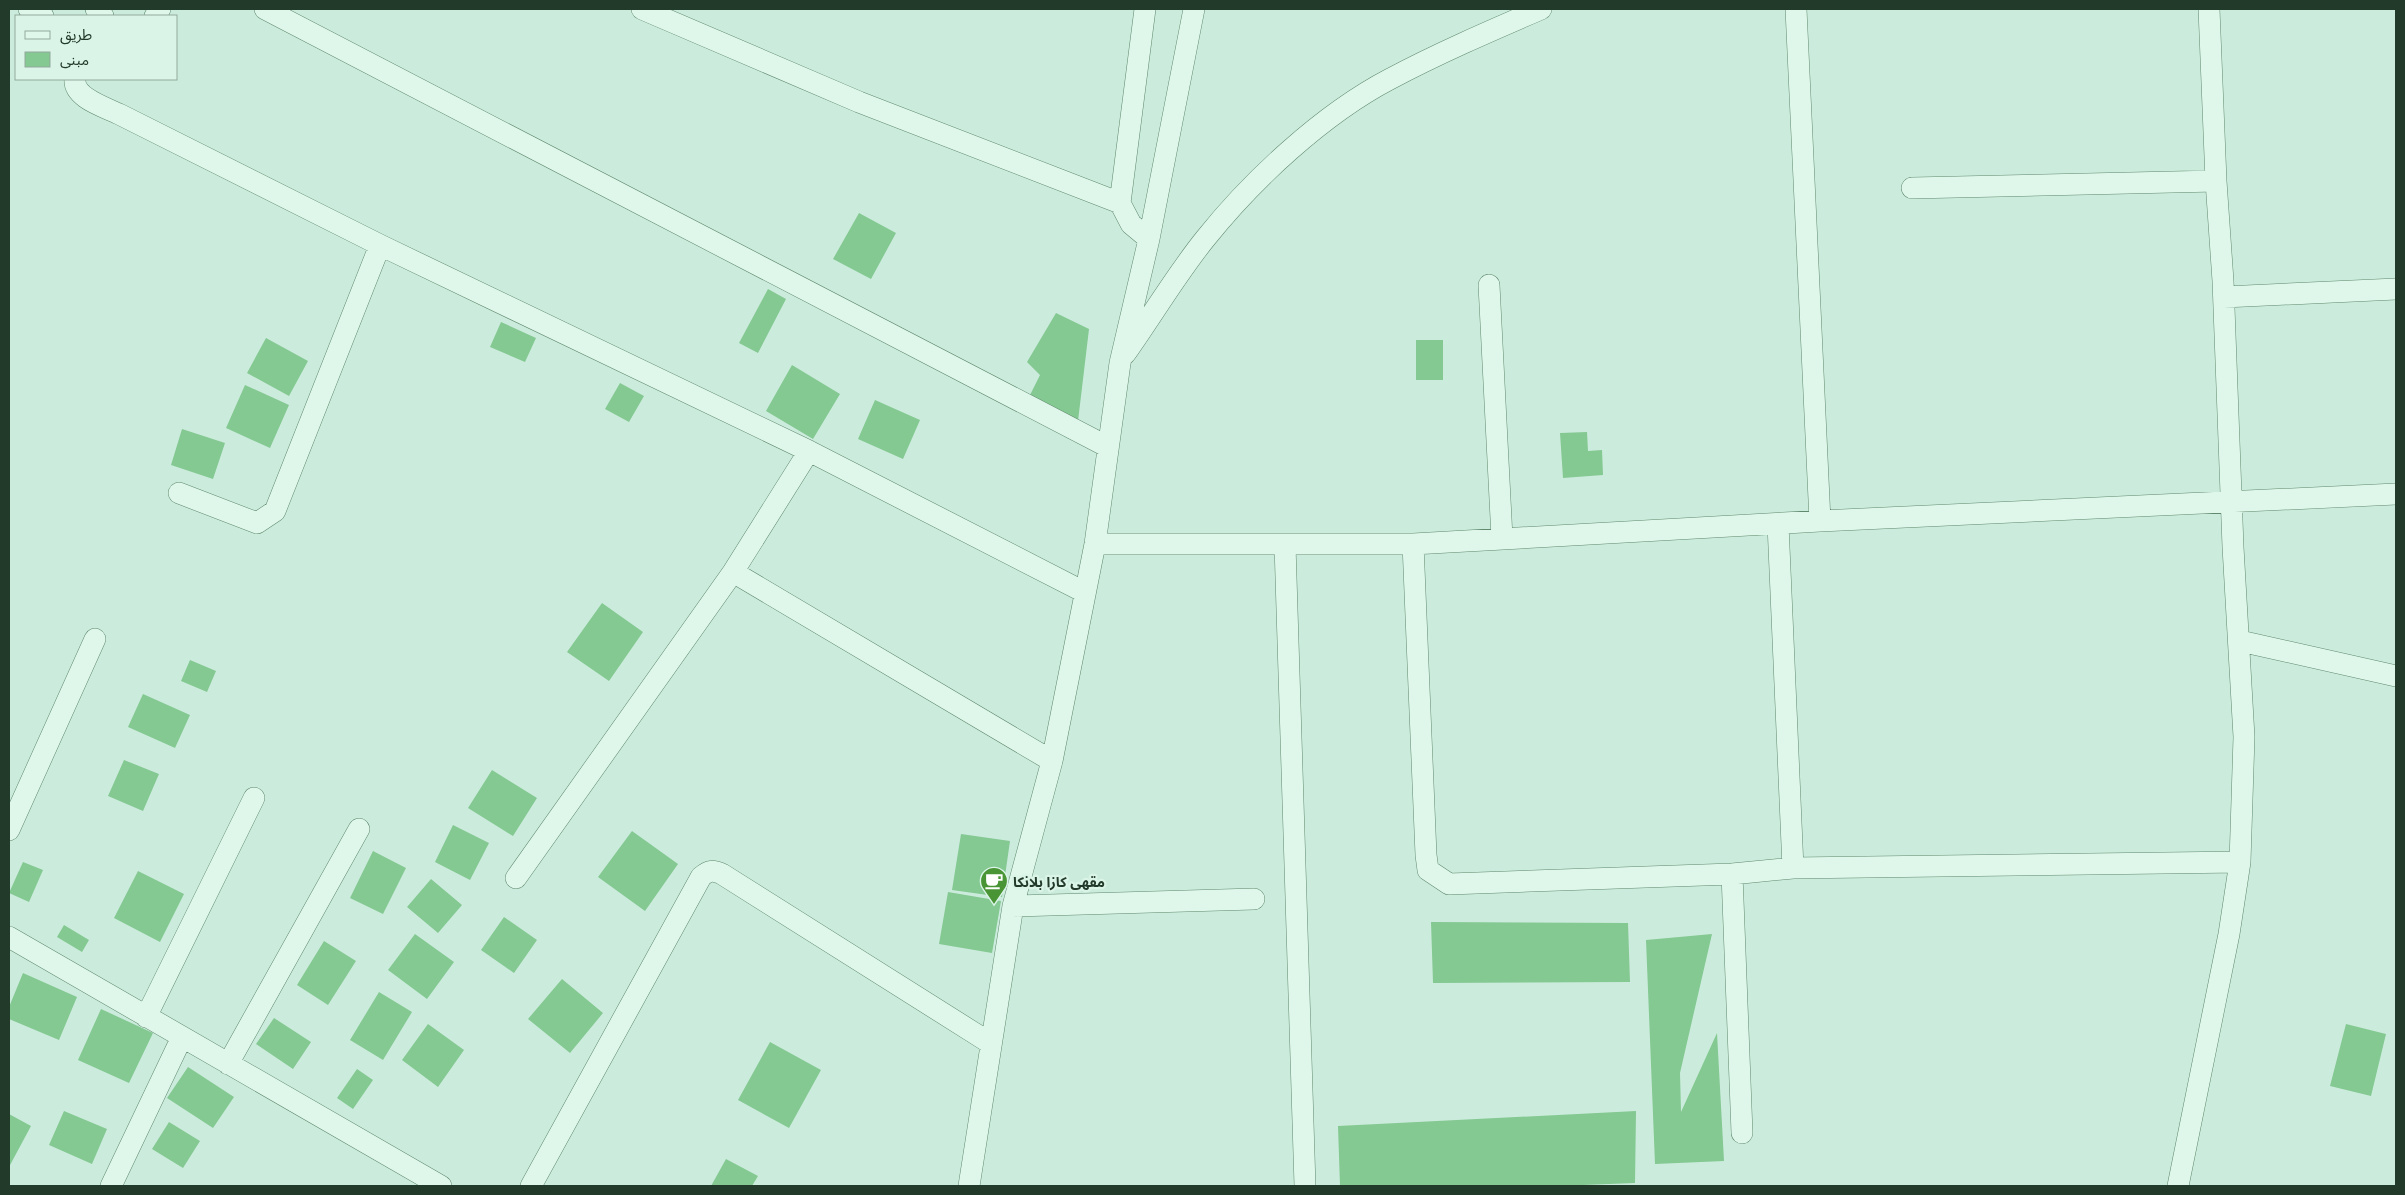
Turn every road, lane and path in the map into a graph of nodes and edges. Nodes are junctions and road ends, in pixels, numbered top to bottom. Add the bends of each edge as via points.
1 (28, 9) edge
2 (265, 9) edge
3 (642, 9) edge
4 (1145, 9) edge
5 (1194, 9) edge
6 (1541, 9) edge
7 (1796, 9) edge
8 (2209, 9) edge
9 (42, 15) edge
10 (75, 80) edge
11 (2216, 181) junction
12 (1912, 188) dead end
13 (1120, 203) junction
14 (1149, 239) junction
15 (380, 245) junction
16 (1489, 285) dead end
17 (2396, 289) edge
18 (2224, 297) junction
19 (1120, 363) junction
20 (1108, 447) junction
21 (810, 451) junction
22 (179, 493) dead end
23 (2396, 494) edge
24 (2231, 504) junction
25 (1820, 521) junction
26 (1778, 524) junction
27 (1502, 538) junction
28 (1095, 544) junction
29 (1413, 544) junction
30 (1285, 545) junction
31 (733, 572) junction
32 (1084, 592) junction
33 (95, 639) dead end
34 (2240, 641) junction
35 (2396, 676) edge
36 (1052, 761) junction
37 (254, 798) dead end
38 (359, 829) dead end
39 (9, 830) edge
40 (2240, 862) junction
41 (1793, 868) junction
42 (1732, 874) junction
43 (516, 878) dead end
44 (1254, 899) dead end
45 (1013, 906) junction
46 (9, 937) edge
47 (146, 1017) junction
48 (182, 1037) junction
49 (990, 1043) junction
50 (228, 1064) junction
51 (1742, 1132) dead end
52 (111, 1186) edge
53 (441, 1186) edge
54 (531, 1186) edge
55 (969, 1186) edge
56 (1305, 1186) edge
57 (2178, 1186) edge

1 - 9 street
2 - 20 street
3 - 13 street via 859,102
4 - 13 street
5 - 14 street
6 - 19 street via 1389,80 1348,105 1282,157 1204,240
7 - 25 street
8 - 11 street
10 - 15 street via 81,95
11 - 12 street
11 - 18 street
13 - 14 street via 1131,224
14 - 19 street
15 - 21 street
15 - 22 street via 275,511 257,523
16 - 27 street
17 - 18 street
18 - 24 street
19 - 20 street
20 - 28 street
21 - 31 street
21 - 32 street
23 - 24 street
24 - 25 street
24 - 34 street
25 - 26 street
26 - 27 street
26 - 41 street
27 - 29 street
28 - 30 street
28 - 32 street
29 - 30 street
29 - 42 street via 1428,870 1449,884 1466,885
30 - 56 street
31 - 36 street
31 - 43 street
32 - 36 street
33 - 39 street
34 - 35 street
34 - 40 street via 2244,737
36 - 45 street
37 - 47 street
38 - 50 street
40 - 41 street
40 - 57 street via 2229,934
41 - 42 street
42 - 51 street
44 - 45 street
45 - 49 street
46 - 47 street
47 - 48 street
48 - 50 street
48 - 52 street
49 - 54 street via 722,874 714,870 707,872 701,877
49 - 55 street
50 - 53 street

